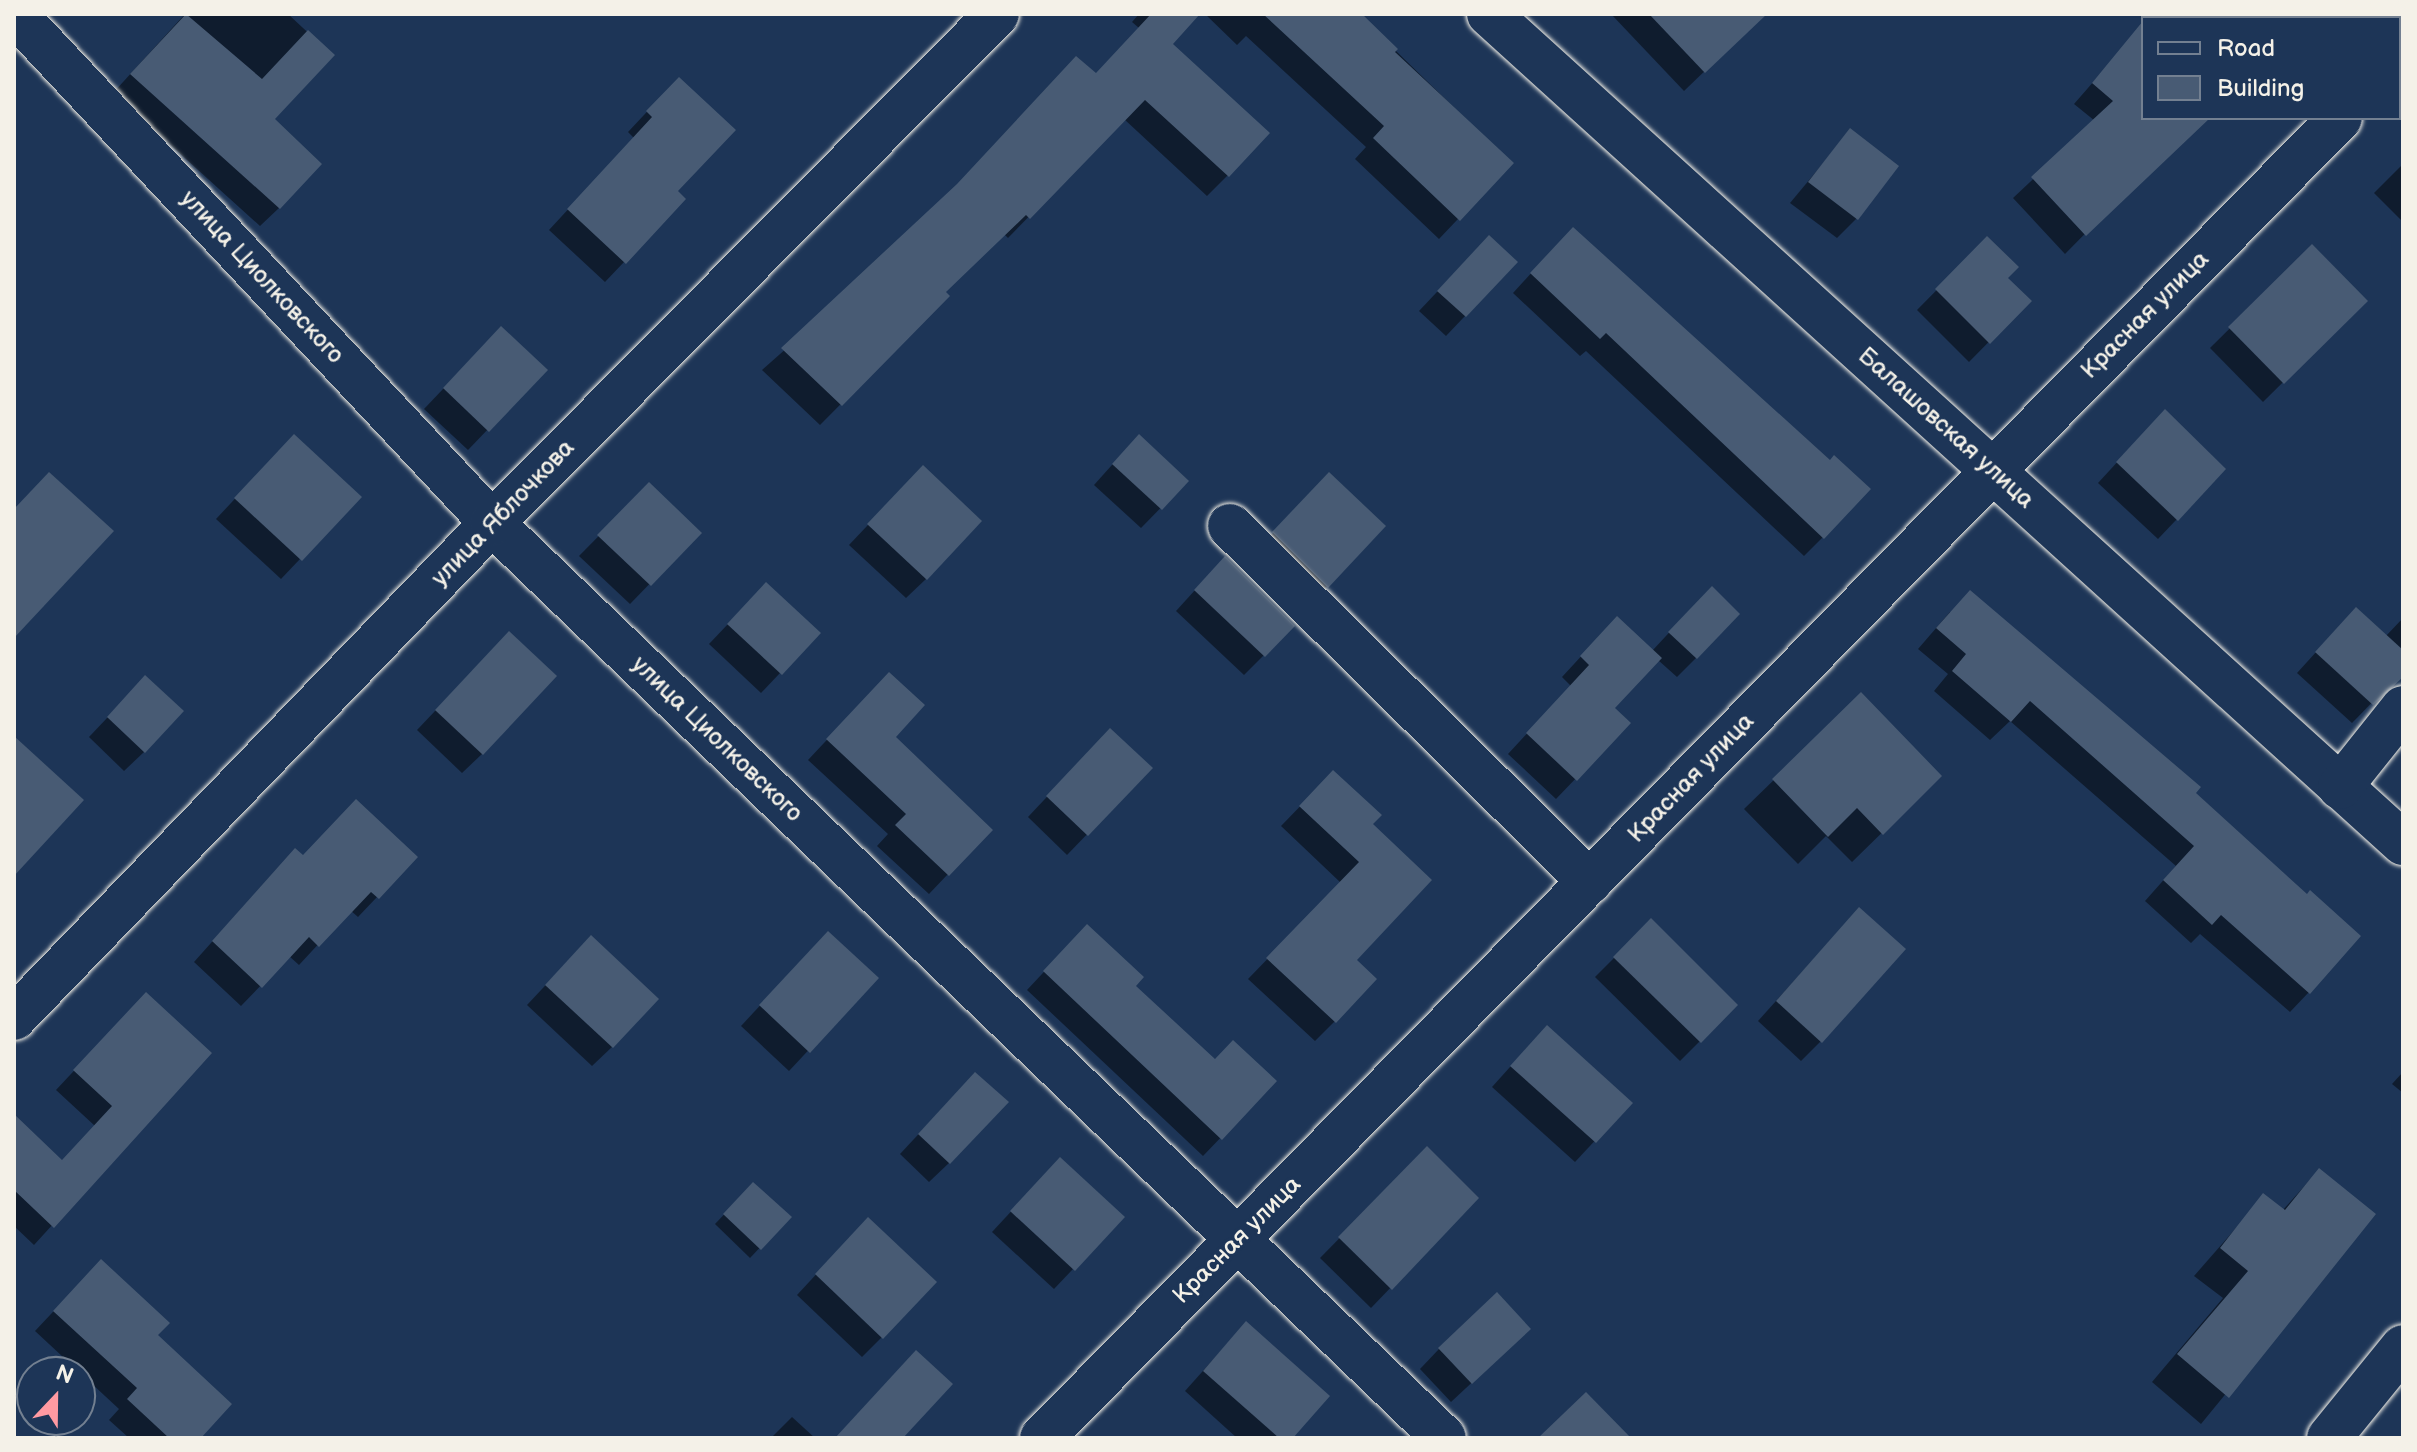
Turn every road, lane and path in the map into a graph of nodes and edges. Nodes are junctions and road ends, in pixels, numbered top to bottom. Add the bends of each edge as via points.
1 (15, 14) edge
2 (997, 14) edge
3 (1489, 14) edge
4 (2338, 120) edge
5 (1992, 470) junction
6 (492, 523) junction
7 (1230, 526) dead end
8 (2403, 708) edge
9 (2340, 787) junction
10 (2403, 843) edge
11 (1590, 882) junction
12 (14, 1018) edge
13 (1238, 1240) junction
14 (2403, 1347) edge
15 (1042, 1438) edge
16 (1444, 1438) edge
17 (2329, 1438) edge

1 - 6 street, улица Циолковского
2 - 6 street, улица Яблочкова
3 - 5 street, Балашовская улица
4 - 5 street, Красная улица
5 - 9 street, Балашовская улица
5 - 11 street, Красная улица
6 - 12 street, улица Яблочкова
6 - 13 street, улица Циолковского
7 - 11 street
8 - 9 street
9 - 10 street, Балашовская улица
11 - 13 street, Красная улица
13 - 15 street, Красная улица
13 - 16 street, улица Циолковского
14 - 17 street

